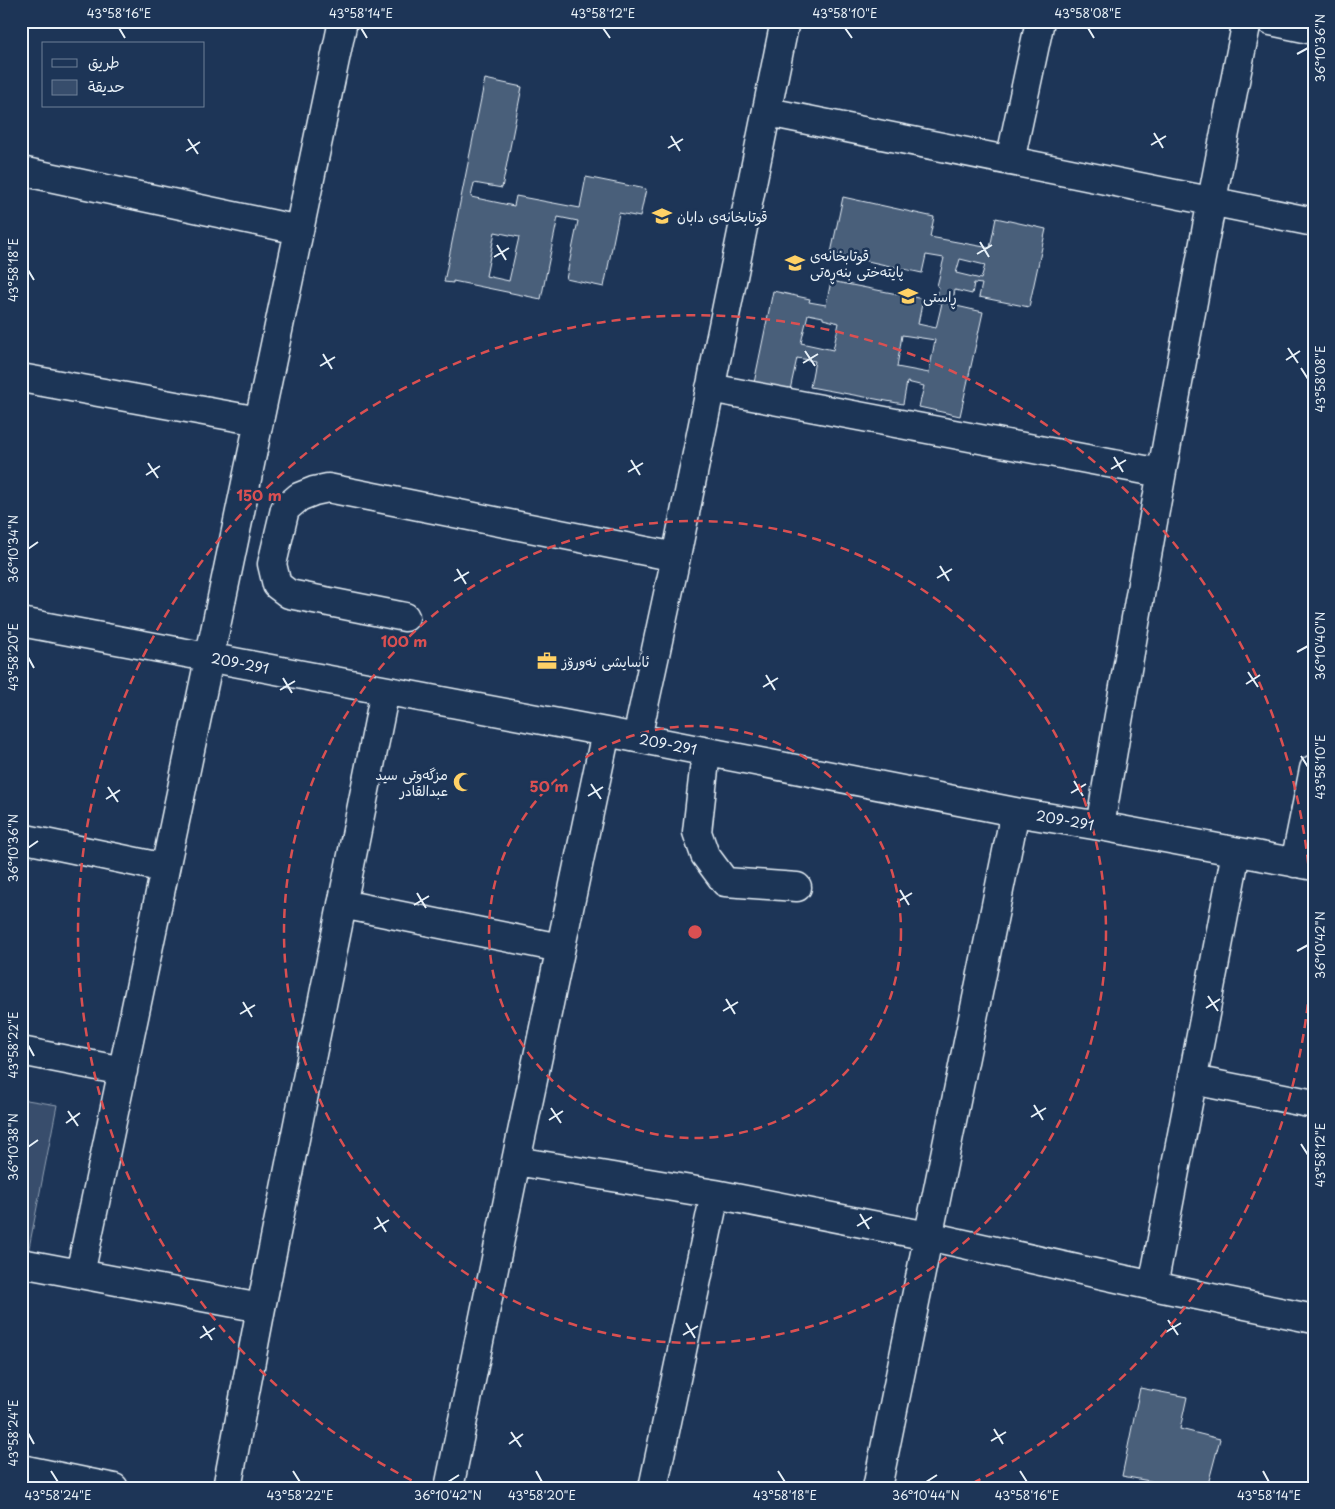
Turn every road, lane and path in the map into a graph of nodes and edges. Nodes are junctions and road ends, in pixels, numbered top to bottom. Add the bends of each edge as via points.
1 (785, 21) edge
2 (1040, 21) edge
3 (1247, 21) edge
4 (1271, 21) edge
5 (339, 22) edge
6 (1314, 30) edge
7 (768, 112) junction
8 (1010, 161) junction
9 (21, 171) edge
10 (1211, 202) junction
11 (1314, 222) edge
12 (300, 230) junction
13 (21, 378) edge
14 (710, 388) junction
15 (259, 421) junction
16 (1160, 473) junction
17 (676, 557) junction
18 (405, 617) dead end
19 (21, 622) edge
20 (210, 658) junction
21 (385, 691) junction
22 (606, 732) junction
23 (637, 738) junction
24 (706, 752) junction
25 (1314, 769) edge
26 (1015, 812) junction
27 (1100, 826) junction
28 (21, 838) edge
29 (1236, 852) junction
30 (1304, 865) edge
31 (165, 868) junction
32 (796, 887) dead end
33 (342, 904) junction
34 (560, 948) junction
35 (21, 1051) edge
36 (123, 1071) junction
37 (1193, 1080) junction
38 (1314, 1104) edge
39 (516, 1160) junction
40 (715, 1194) junction
41 (928, 1236) junction
42 (21, 1263) edge
43 (80, 1274) junction
44 (1154, 1286) junction
45 (261, 1308) junction
46 (1314, 1319) edge
47 (21, 1469) edge
48 (114, 1488) edge
49 (226, 1488) edge
50 (449, 1488) edge
51 (653, 1488) edge
52 (877, 1488) edge

1 - 7 street
2 - 8 street
3 - 10 street
4 - 6 street
5 - 12 street
7 - 8 street
7 - 14 street
8 - 10 street
9 - 12 street
10 - 11 street
10 - 16 street
12 - 15 street
13 - 15 street
14 - 16 street
14 - 17 street
15 - 20 street
16 - 27 street
17 - 18 street via 328,488 299,497 285,510 272,564 276,585 289,594
17 - 23 street
19 - 20 street, 209-291
20 - 21 street, 209-291
20 - 31 street
21 - 22 street, 209-291
21 - 33 street
22 - 23 street, 209-291
22 - 34 street
23 - 24 street, 209-291
24 - 26 street, 209-291
24 - 32 street via 696,832 705,855 724,882
25 - 30 street
26 - 27 street, 209-291
26 - 41 street
27 - 29 street, 209-291
28 - 31 street
29 - 30 street, 209-291
29 - 37 street
31 - 36 street
33 - 34 street
33 - 45 street
34 - 39 street
35 - 36 street
36 - 43 street
37 - 38 street
37 - 44 street
39 - 40 street
39 - 50 street
40 - 41 street
40 - 51 street
41 - 44 street
41 - 52 street
42 - 43 street
43 - 45 street
44 - 46 street
45 - 49 street
47 - 48 street

